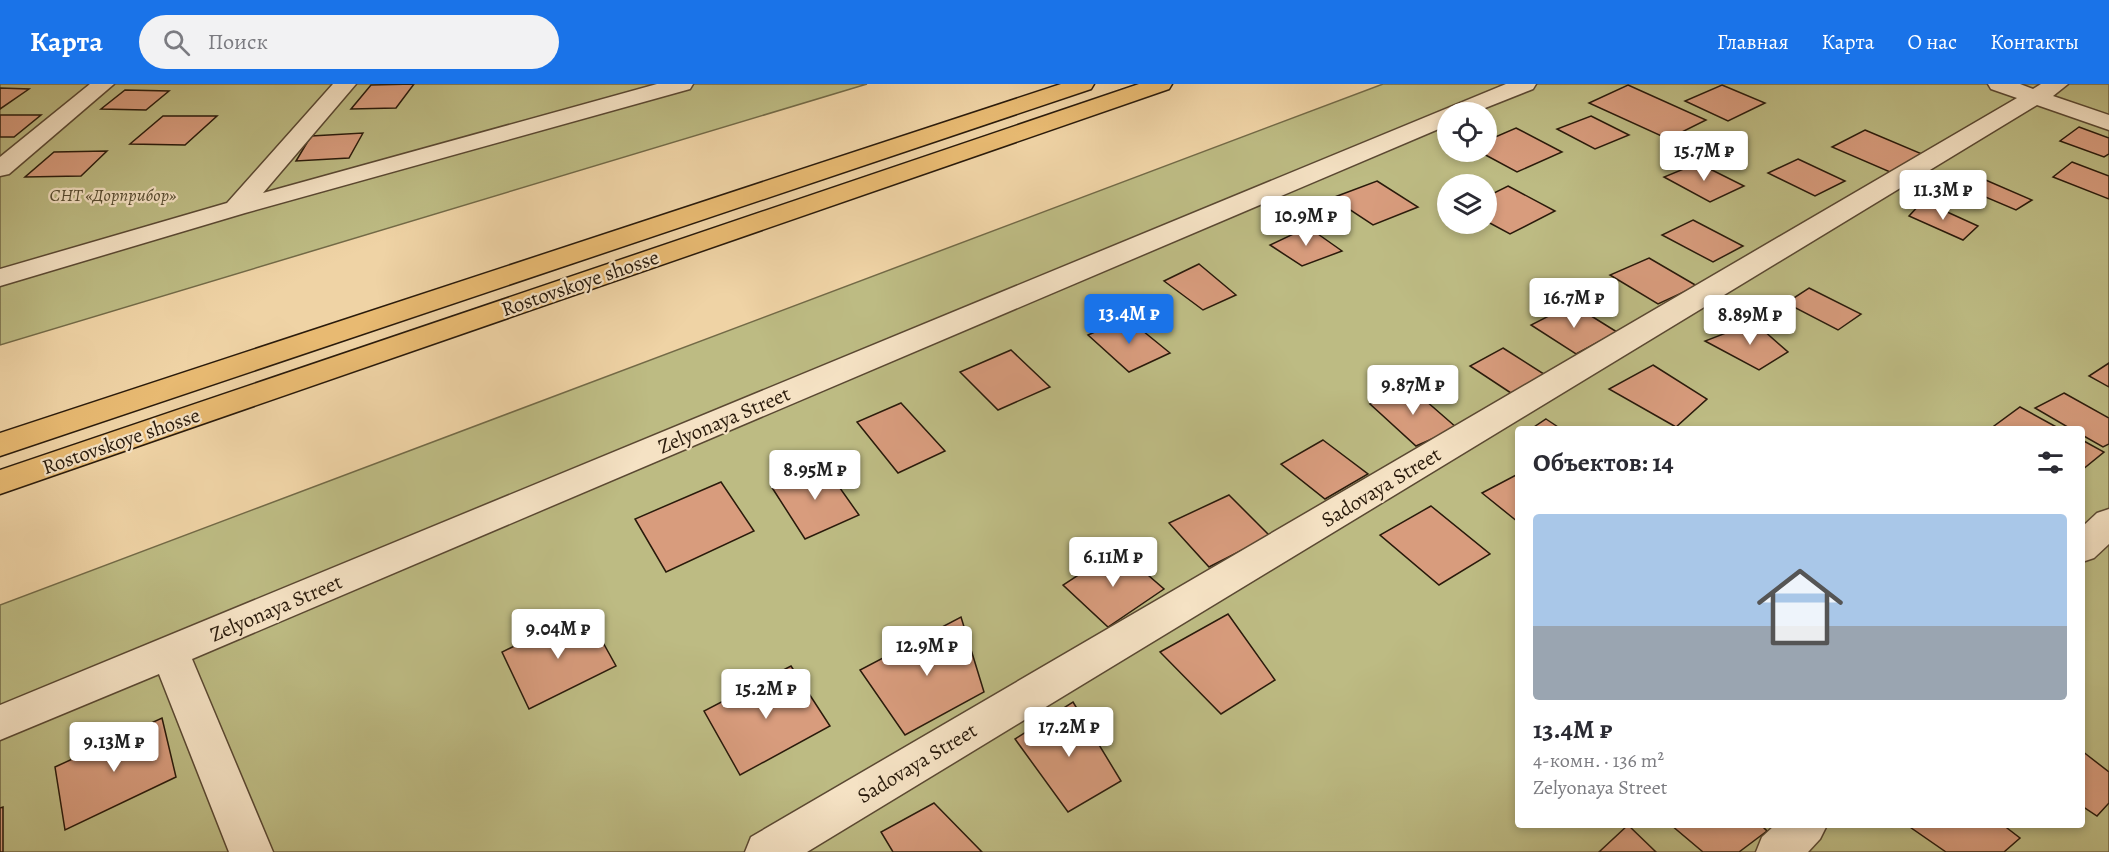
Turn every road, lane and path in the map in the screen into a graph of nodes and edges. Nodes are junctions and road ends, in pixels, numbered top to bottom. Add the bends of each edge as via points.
1 (103, 84) edge
2 (345, 84) edge
3 (599, 84) edge
4 (682, 84) edge
5 (1083, 84) edge
6 (1161, 84) edge
7 (1525, 84) edge
8 (1999, 84) edge
9 (2046, 91) edge
10 (1481, 102) edge
11 (584, 111) junction
12 (1437, 121) edge
13 (2109, 123) edge
14 (0, 169) edge
15 (236, 208) junction
16 (0, 278) edge
17 (0, 446) edge
18 (0, 482) edge
19 (2109, 522) edge
20 (2085, 546) edge
21 (170, 652) junction
22 (0, 723) edge
23 (1802, 828) edge
24 (251, 852) edge
25 (767, 852) edge
26 (1778, 852) edge

1 - 14 street
2 - 15 street
3 - 11 street
4 - 11 street
5 - 17 highway, Rostovskoye shosse
6 - 18 highway, Rostovskoye shosse
7 - 10 street
8 - 9 street
9 - 13 street
9 - 25 street, Sadovaya Street
11 - 15 street
12 - 21 street, Zelyonaya Street
15 - 16 street
19 - 20 street
21 - 22 street, Zelyonaya Street
21 - 24 street
23 - 26 street

